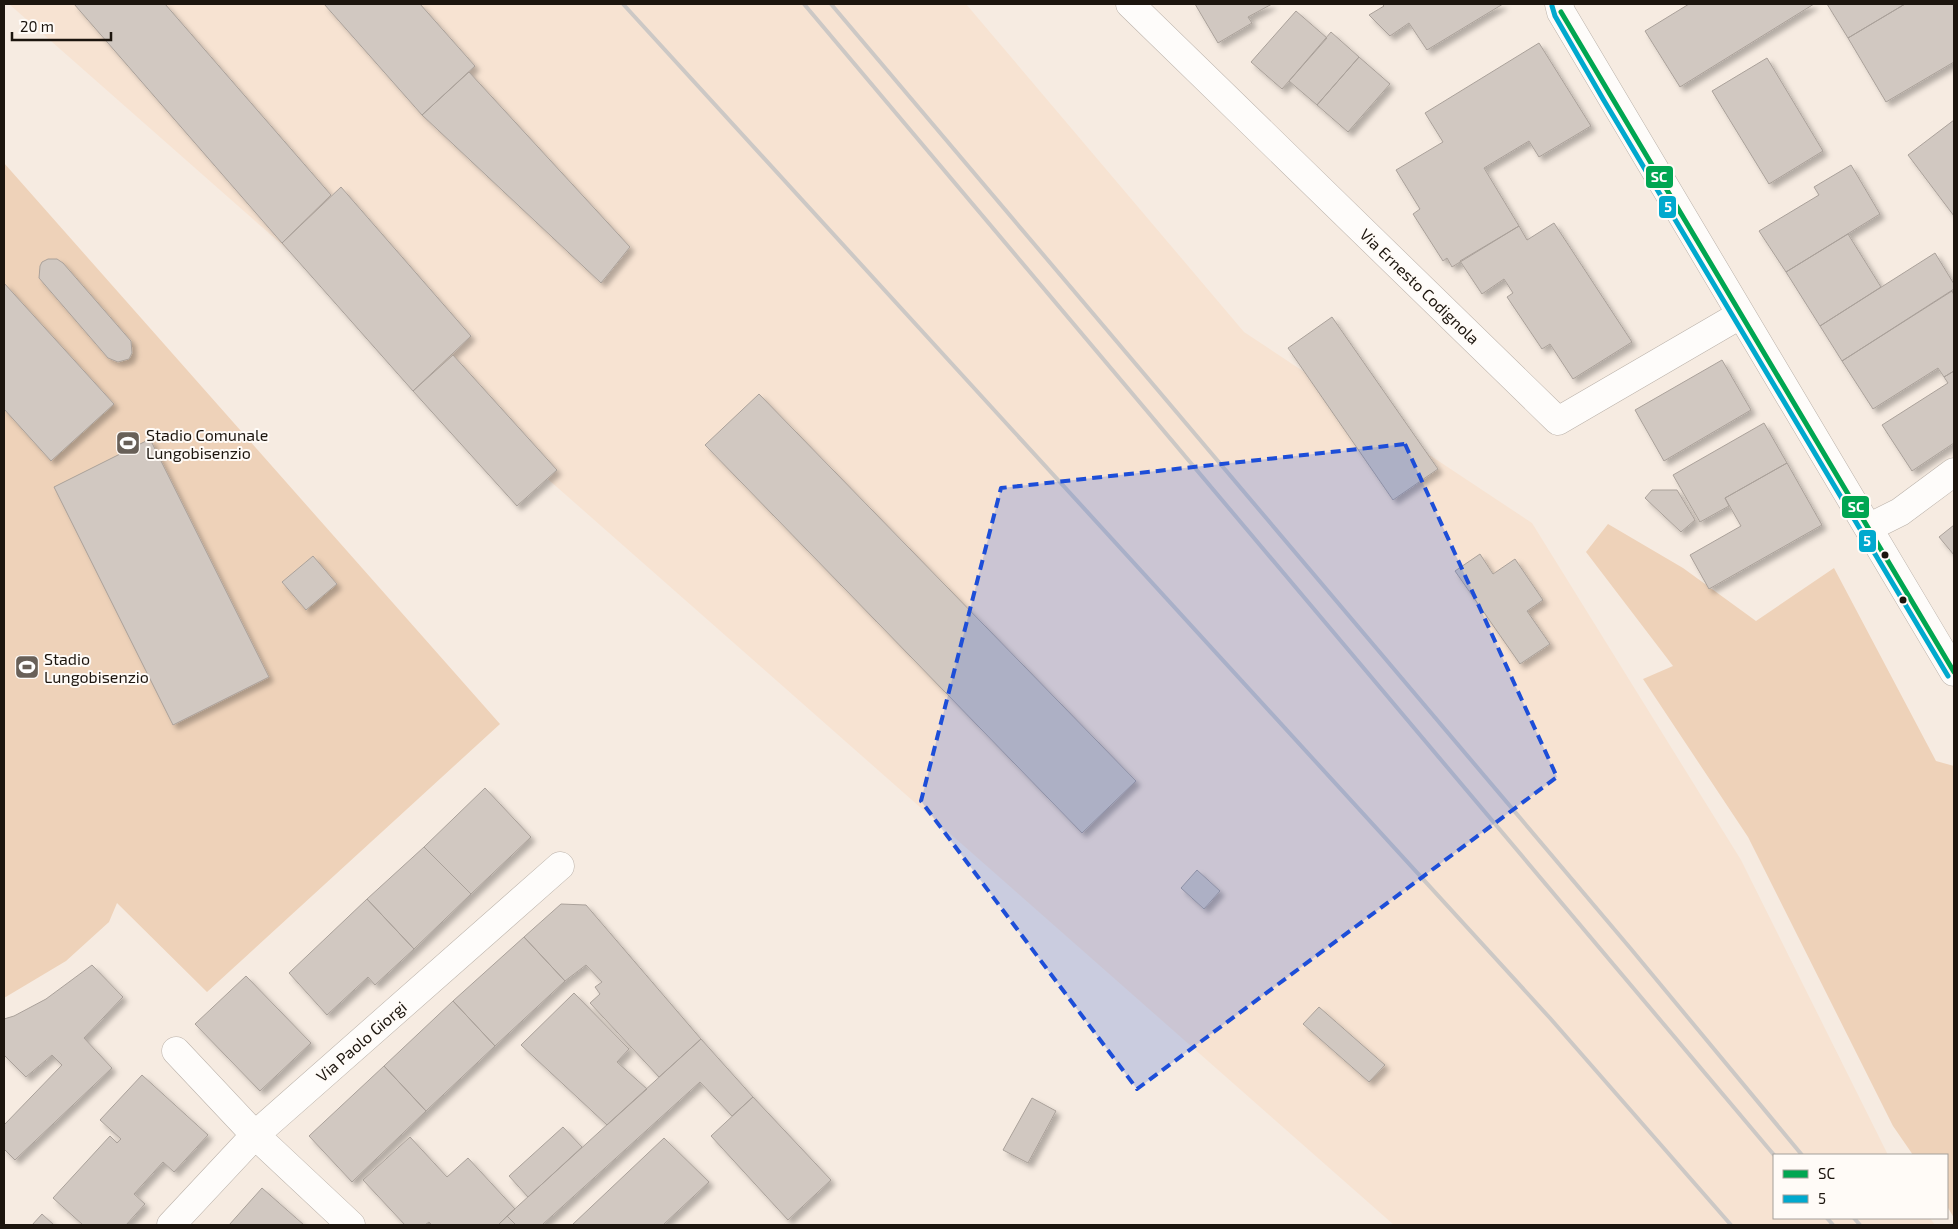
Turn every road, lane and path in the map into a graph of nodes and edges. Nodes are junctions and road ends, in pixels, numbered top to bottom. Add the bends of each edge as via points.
1 (1130, 4) edge
2 (1560, 8) edge
3 (1740, 315) junction
4 (1954, 472) edge
5 (1870, 528) junction
6 (1954, 672) edge
7 (560, 866) dead end
8 (176, 1051) dead end
9 (255, 1135) junction
10 (171, 1225) edge
11 (351, 1225) edge

1 - 3 street, Via Ernesto Codignola via 1558,421
2 - 3 street
3 - 5 street
4 - 5 street via 1900,512
5 - 6 street
7 - 9 street, Via Paolo Giorgi
8 - 9 street
9 - 10 street, Via Paolo Giorgi
9 - 11 street

